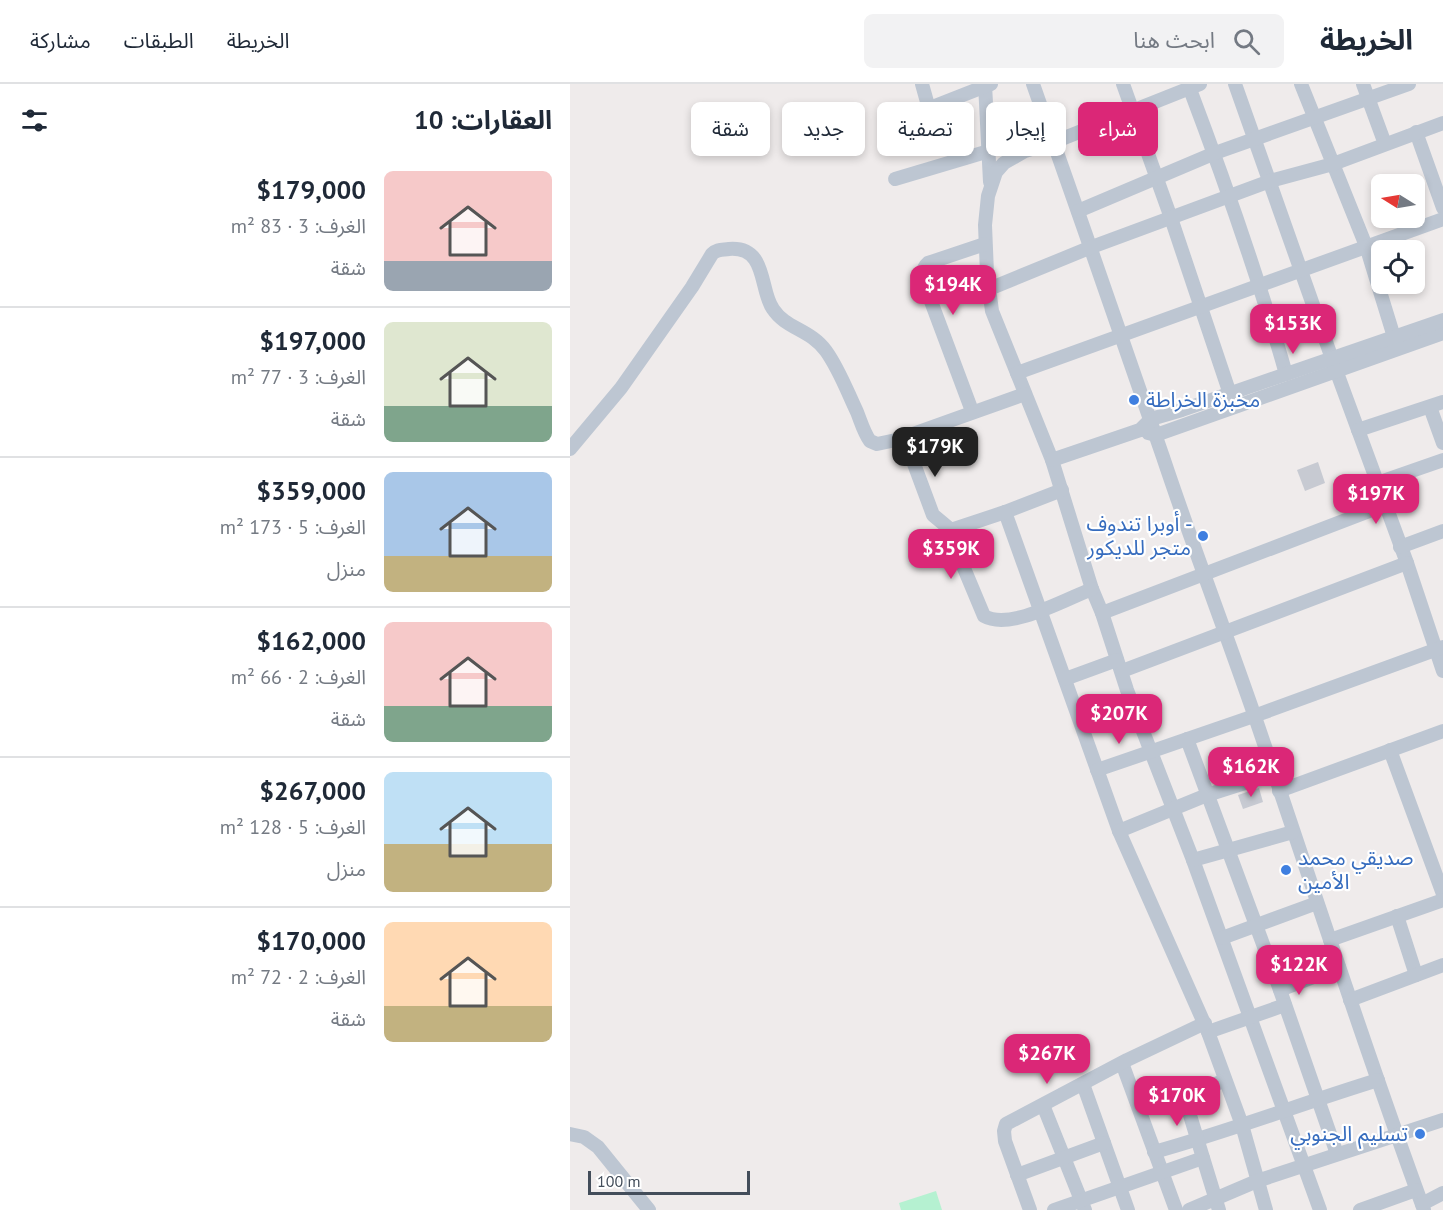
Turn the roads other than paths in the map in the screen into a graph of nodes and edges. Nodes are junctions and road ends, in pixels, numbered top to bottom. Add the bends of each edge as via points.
1 (922, 84) edge
2 (1033, 84) edge
3 (1123, 84) edge
4 (1235, 84) edge
5 (1301, 84) edge
6 (1363, 84) edge
7 (1409, 84) edge
8 (987, 85) edge
9 (1192, 86) edge
10 (1368, 98) junction
11 (927, 102) edge
12 (946, 102) edge
13 (988, 102) edge
14 (1040, 102) edge
15 (1129, 102) edge
16 (1156, 102) edge
17 (1316, 118) junction
18 (1443, 123) edge
19 (1416, 132) junction
20 (1255, 139) junction
21 (1385, 144) junction
22 (986, 152) edge
23 (1215, 153) junction
24 (989, 156) edge
25 (1016, 156) edge
26 (1059, 156) edge
27 (1148, 156) edge
28 (1333, 164) junction
29 (1156, 178) junction
30 (895, 179) dead end
31 (1270, 181) junction
32 (990, 184) junction
33 (1228, 196) junction
34 (1443, 208) edge
35 (1078, 211) junction
36 (1171, 218) junction
37 (1443, 219) edge
38 (985, 244) junction
39 (1366, 246) junction
40 (1089, 248) junction
41 (1301, 269) junction
42 (1260, 285) junction
43 (989, 289) junction
44 (1200, 308) junction
45 (1443, 324) edge
46 (1122, 336) junction
47 (1394, 337) junction
48 (1334, 364) junction
49 (1017, 374) junction
50 (1286, 374) junction
51 (1025, 394) junction
52 (1230, 394) junction
53 (1436, 404) edge
54 (972, 411) junction
55 (1151, 419) junction
56 (1140, 430) junction
57 (1358, 430) junction
58 (1156, 435) junction
59 (904, 437) junction
60 (1443, 443) edge
61 (570, 449) edge
62 (1052, 460) junction
63 (1443, 460) edge
64 (1377, 483) junction
65 (1062, 490) junction
66 (1385, 505) junction
67 (1005, 512) junction
68 (951, 530) junction
69 (1443, 531) edge
70 (1400, 547) junction
71 (1407, 563) junction
72 (1204, 573) junction
73 (1092, 589) junction
74 (1040, 610) junction
75 (1102, 613) junction
76 (1224, 633) junction
77 (1439, 649) edge
78 (1119, 665) junction
79 (1443, 671) edge
80 (1065, 679) junction
81 (1254, 716) junction
82 (1443, 731) edge
83 (1187, 739) junction
84 (1390, 750) junction
85 (1152, 751) junction
86 (1097, 770) junction
87 (1273, 774) junction
88 (1279, 792) junction
89 (1207, 795) junction
90 (1173, 808) junction
91 (1119, 831) junction
92 (1293, 832) junction
93 (1227, 851) junction
94 (1193, 860) junction
95 (1443, 894) edge
96 (1443, 900) edge
97 (1317, 903) junction
98 (1397, 916) junction
99 (1255, 925) junction
100 (1222, 938) junction
101 (1330, 940) junction
102 (1443, 965) edge
103 (1339, 967) junction
104 (1416, 975) junction
105 (1280, 990) junction
106 (1350, 1000) junction
107 (1285, 1005) junction
108 (1250, 1017) junction
109 (1206, 1028) junction
110 (1122, 1063) junction
111 (1225, 1080) junction
112 (1378, 1080) junction
113 (1083, 1084) junction
114 (1317, 1099) junction
115 (1043, 1105) junction
116 (1283, 1112) junction
117 (1443, 1120) edge
118 (1242, 1125) junction
119 (570, 1134) edge
120 (1398, 1135) junction
121 (1198, 1140) junction
122 (1104, 1143) junction
123 (1154, 1152) junction
124 (1336, 1154) junction
125 (1064, 1158) junction
126 (1203, 1158) junction
127 (1304, 1165) junction
128 (1162, 1172) junction
129 (1017, 1175) junction
130 (1257, 1181) junction
131 (1119, 1186) junction
132 (1416, 1190) junction
133 (1443, 1193) edge
134 (1083, 1205) edge
135 (1218, 1205) edge
136 (1423, 1207) edge
137 (649, 1210) edge
138 (1030, 1210) edge
139 (1054, 1210) edge
140 (1128, 1210) edge
141 (1176, 1210) edge
142 (1189, 1210) edge
143 (1266, 1210) edge
144 (1320, 1210) edge
145 (1360, 1210) edge

1 - 11 street
2 - 14 street
3 - 15 street
4 - 20 street
5 - 17 street
6 - 10 street
7 - 10 street
8 - 12 street
8 - 13 street
9 - 16 street
9 - 23 street
10 - 17 street
10 - 21 street
17 - 20 street
17 - 28 street
18 - 19 street
19 - 21 street
19 - 34 street
20 - 23 street
20 - 31 street
21 - 28 street
22 - 30 street
23 - 29 street
23 - 33 street
24 - 32 street
25 - 32 street via 1004,163
26 - 35 street
27 - 29 street
28 - 31 street
28 - 39 street
29 - 35 street
29 - 36 street
31 - 33 street
31 - 41 street
32 - 38 street
33 - 36 street
33 - 42 street
35 - 40 street
36 - 40 street
36 - 44 street
37 - 39 street
38 - 43 street
38 - 54 street via 923,267 926,288
39 - 41 street
39 - 47 street
40 - 43 street
40 - 46 street
41 - 42 street
41 - 48 street
42 - 44 street
42 - 50 street
43 - 49 street via 992,311
44 - 46 street
44 - 52 street
45 - 47 street
45 - 48 street
46 - 49 street
46 - 55 street
47 - 48 street
48 - 50 street
48 - 57 street
48 - 58 street
49 - 51 street
50 - 52 street
51 - 54 street
51 - 62 street
52 - 55 street
53 - 57 street
53 - 60 street
54 - 59 street
55 - 56 street
55 - 58 street
56 - 58 street
56 - 62 street
57 - 64 street
58 - 72 street
59 - 61 street via 877,444 870,441 834,363 818,340 772,309 762,270 745,252 734,249 716,250 712,254 621,388
59 - 68 street via 933,515
62 - 65 street
63 - 64 street
64 - 66 street
65 - 67 street
65 - 73 street
66 - 70 street
66 - 72 street
67 - 68 street
67 - 74 street
68 - 74 street via 984,616 993,620 1020,618
69 - 70 street
70 - 71 street
71 - 76 street
71 - 77 street
72 - 75 street
72 - 76 street
73 - 74 street
73 - 75 street
74 - 80 street
75 - 78 street
76 - 78 street
76 - 81 street
77 - 79 street
77 - 81 street
78 - 80 street
78 - 85 street
80 - 86 street
81 - 83 street
81 - 87 street
82 - 84 street
83 - 85 street
83 - 89 street
84 - 88 street
84 - 95 street
85 - 86 street
85 - 90 street
86 - 91 street
87 - 88 street
87 - 89 street
88 - 92 street
89 - 90 street
89 - 93 street
90 - 91 street
90 - 94 street
91 - 109 street
92 - 93 street
92 - 97 street
93 - 94 street
93 - 99 street
94 - 100 street
96 - 98 street
97 - 99 street
97 - 101 street
98 - 101 street
98 - 104 street
99 - 100 street
99 - 105 street
100 - 108 street
101 - 103 street
102 - 104 street
103 - 105 street
103 - 106 street
104 - 106 street
105 - 107 street
106 - 112 street
107 - 108 street
107 - 114 street
108 - 109 street
108 - 116 street
109 - 110 street
109 - 111 street
110 - 113 street
110 - 123 street
111 - 118 street
111 - 121 street via 1185,1099
112 - 114 street
112 - 120 street
113 - 115 street
113 - 122 street
114 - 116 street
114 - 124 street
115 - 125 street
115 - 129 street via 1004,1126
116 - 118 street
116 - 127 street
117 - 120 street
118 - 121 street
118 - 130 street
119 - 137 street via 584,1137 598,1147
120 - 124 street
120 - 132 street
121 - 123 street
121 - 126 street
122 - 125 street
122 - 131 street
123 - 128 street
124 - 127 street
125 - 129 street
125 - 134 street
126 - 128 street
126 - 135 street
127 - 130 street
127 - 144 street
128 - 131 street
128 - 141 street
129 - 138 street
130 - 135 street
130 - 143 street
131 - 134 street
131 - 140 street
132 - 136 street
132 - 145 street
133 - 136 street
134 - 139 street
135 - 142 street

